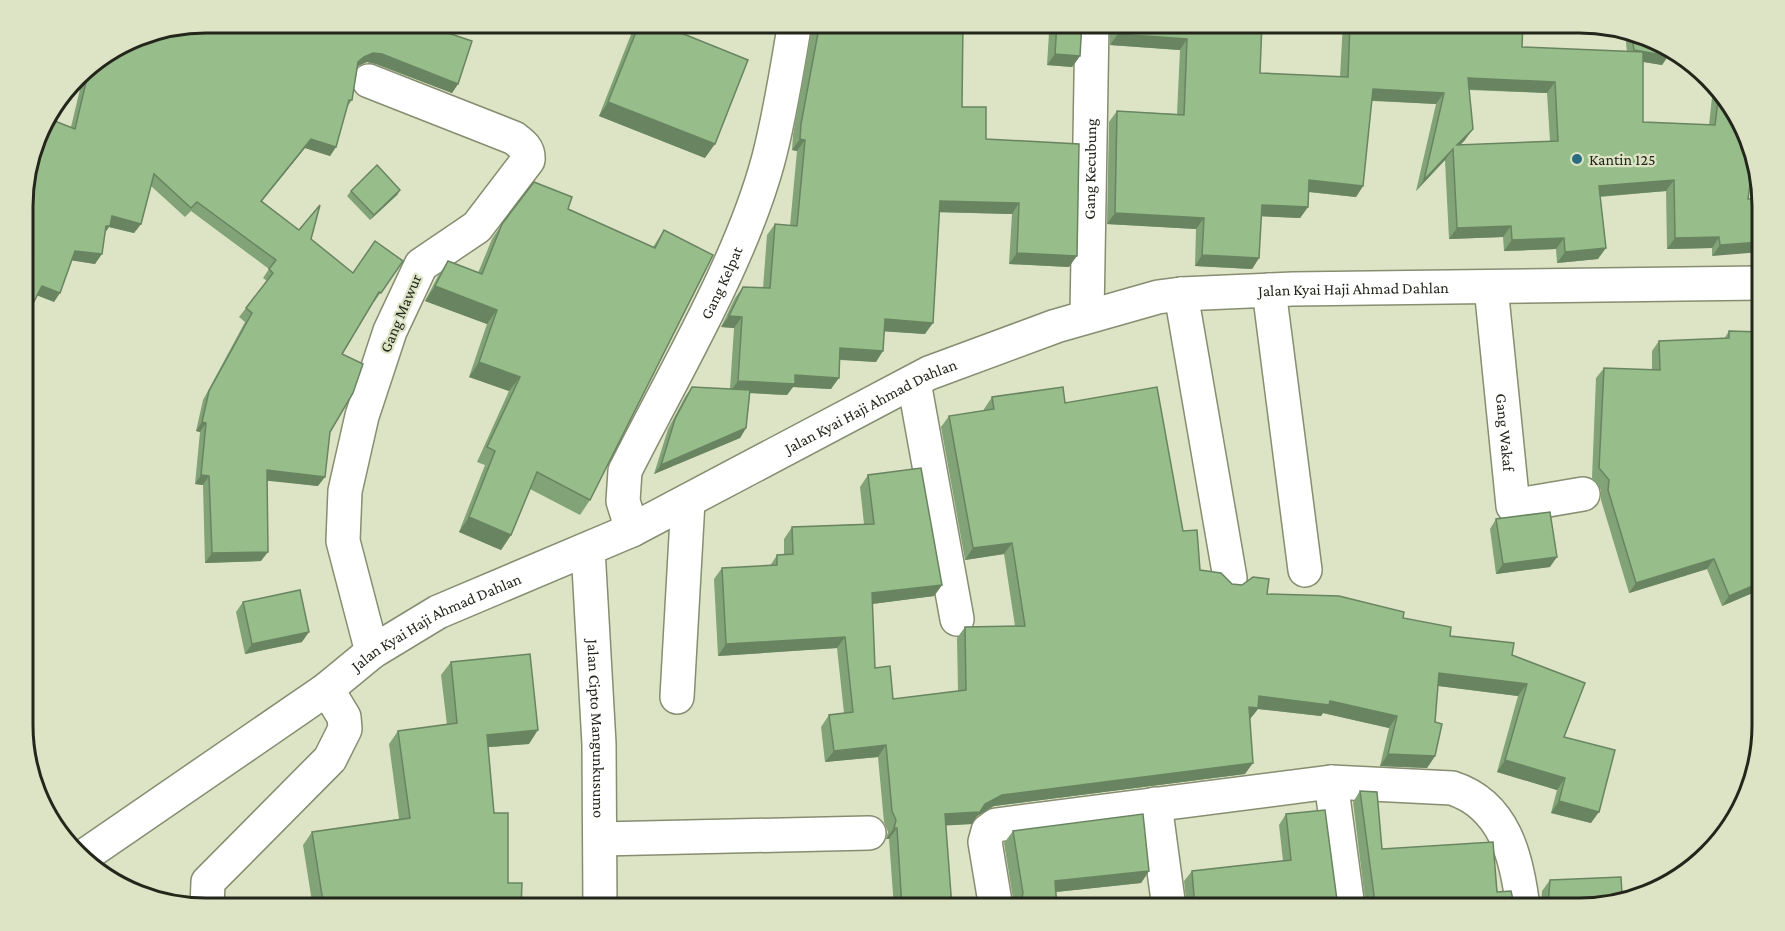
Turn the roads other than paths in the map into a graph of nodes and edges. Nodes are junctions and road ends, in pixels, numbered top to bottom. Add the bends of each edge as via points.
1 (793, 33) edge
2 (1092, 33) edge
3 (369, 81) dead end
4 (1752, 283) edge
5 (1491, 287) junction
6 (1269, 290) junction
7 (1181, 294) junction
8 (1088, 316) junction
9 (914, 382) junction
10 (1582, 494) dead end
11 (688, 501) junction
12 (632, 530) junction
13 (588, 549) junction
14 (1305, 570) dead end
15 (1230, 578) edge
16 (957, 619) dead end
17 (372, 652) junction
18 (327, 689) junction
19 (677, 697) dead end
20 (1331, 782) junction
21 (1155, 804) junction
22 (869, 833) dead end
23 (601, 839) junction
24 (89, 852) edge
25 (207, 898) edge
26 (600, 898) edge
27 (994, 898) edge
28 (1168, 898) edge
29 (1347, 898) edge
30 (1521, 898) edge

1 - 12 street, Gang Kelpat via 767,162 748,216 725,272 625,471 623,501
2 - 8 street, Gang Kecubung
3 - 17 street, Gang Mawur via 514,138 528,155 477,227 421,265 390,331 362,416 345,491 343,541
4 - 5 street, Jalan Kyai Haji Ahmad Dahlan
5 - 6 street, Jalan Kyai Haji Ahmad Dahlan
5 - 10 street, Gang Wakaf via 1513,506
6 - 7 street, Jalan Kyai Haji Ahmad Dahlan
6 - 14 street
7 - 8 street, Jalan Kyai Haji Ahmad Dahlan
7 - 15 street
8 - 9 street, Jalan Kyai Haji Ahmad Dahlan via 929,373
9 - 11 street, Jalan Kyai Haji Ahmad Dahlan
9 - 16 street
11 - 12 street, Jalan Kyai Haji Ahmad Dahlan
11 - 19 street
12 - 13 street, Jalan Kyai Haji Ahmad Dahlan
13 - 17 street, Jalan Kyai Haji Ahmad Dahlan via 438,612
13 - 23 street, Jalan Cipto Mangunkusumo
17 - 18 street, Jalan Kyai Haji Ahmad Dahlan
18 - 24 street, Jalan Kyai Haji Ahmad Dahlan
18 - 25 street via 344,717 345,729 330,759 208,882
20 - 21 street
20 - 29 street
20 - 30 street via 1452,788 1469,793 1481,802 1502,831 1519,874
21 - 27 street via 991,827 985,842
21 - 28 street
22 - 23 street
23 - 26 street, Jalan Cipto Mangunkusumo

